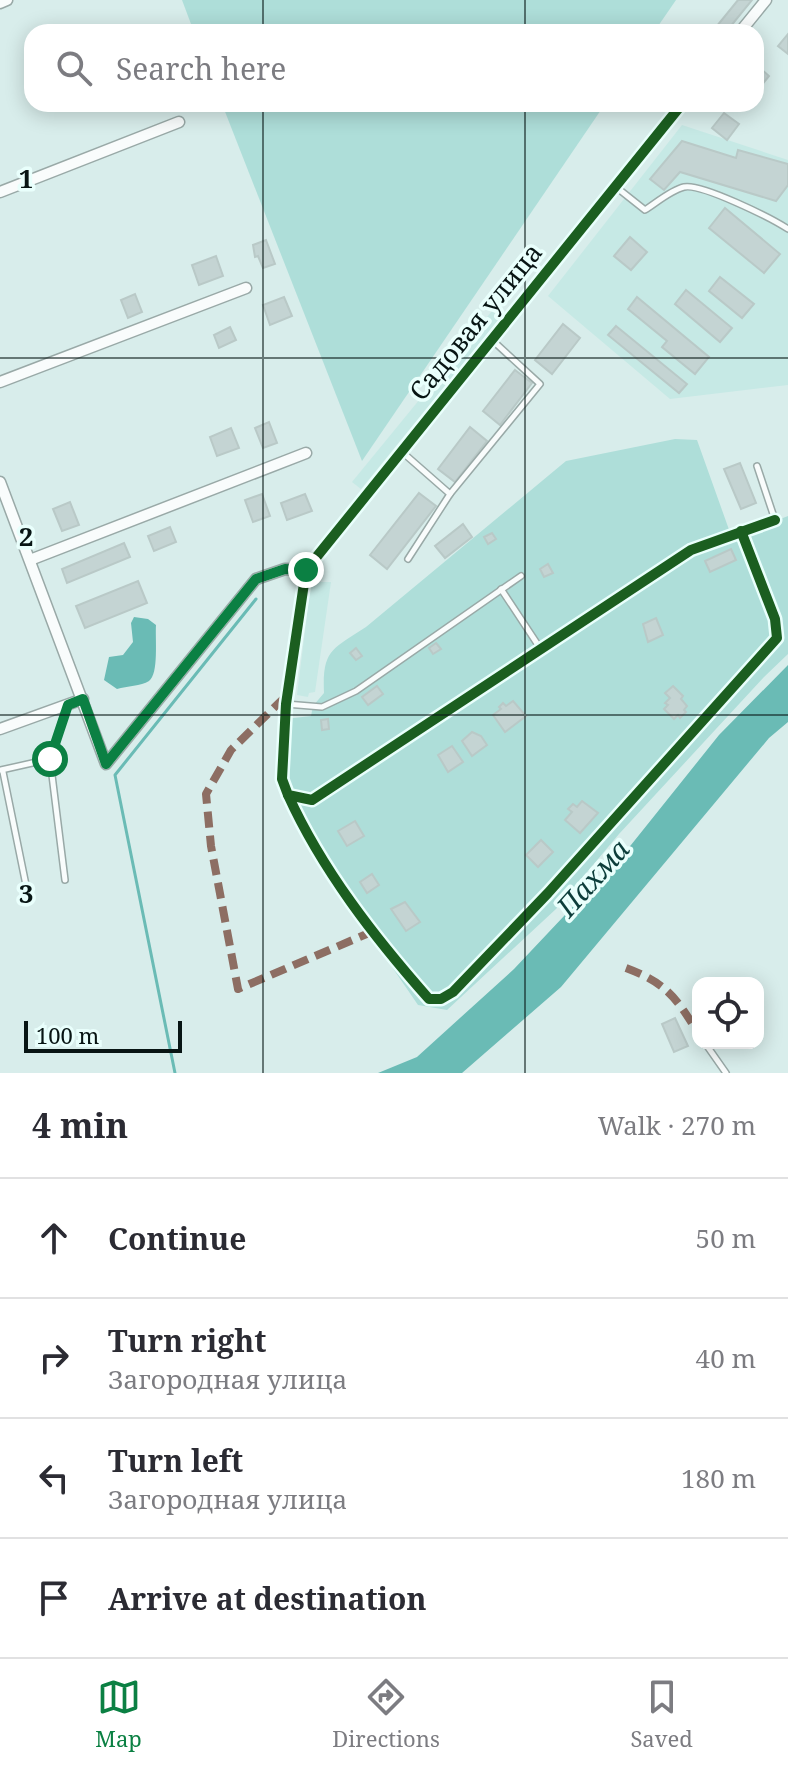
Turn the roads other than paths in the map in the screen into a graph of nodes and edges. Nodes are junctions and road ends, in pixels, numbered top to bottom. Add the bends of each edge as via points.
1 (7, 0) edge
2 (766, 0) edge
3 (0, 3) edge
4 (746, 24) edge
5 (675, 112) edge
6 (179, 122) dead end
7 (615, 186) junction
8 (0, 192) edge
9 (788, 229) edge
10 (246, 288) dead end
11 (491, 339) junction
12 (0, 382) edge
13 (401, 450) junction
14 (306, 453) dead end
15 (757, 466) dead end
16 (1, 487) edge
17 (450, 494) junction
18 (775, 520) joint
19 (741, 531) junction
20 (408, 559) dead end
21 (30, 560) junction
22 (306, 570) junction
23 (521, 576) dead end
24 (501, 589) junction
25 (541, 649) junction
26 (83, 699) junction
27 (286, 704) junction
28 (68, 705) junction
29 (0, 729) edge
30 (50, 759) junction
31 (1, 771) edge
32 (288, 795) junction
33 (65, 880) dead end
34 (27, 890) dead end
35 (709, 1049) edge
36 (726, 1073) edge

1 - 3 street
2 - 4 street
5 - 7 street, Садовая улица
6 - 8 street
7 - 9 lane via 645,210 684,187 714,191
7 - 11 street, Садовая улица
10 - 12 street
11 - 13 street, Садовая улица
11 - 17 lane via 540,384
13 - 17 lane
13 - 22 street, Садовая улица
14 - 21 street
15 - 18 lane
16 - 21 street
17 - 20 lane
18 - 19 street
19 - 25 street via 691,550
19 - 32 street via 775,619 777,638 548,893 441,999 429,999 397,963 331,872
21 - 26 street
22 - 26 street via 285,569 256,579 106,764
22 - 27 street
23 - 24 lane
24 - 25 lane
24 - 27 lane via 356,691 322,707
25 - 32 street via 312,800
26 - 28 street
27 - 32 street via 282,779
28 - 29 street
28 - 30 lane
30 - 31 lane
30 - 33 lane
31 - 34 lane
35 - 36 lane

